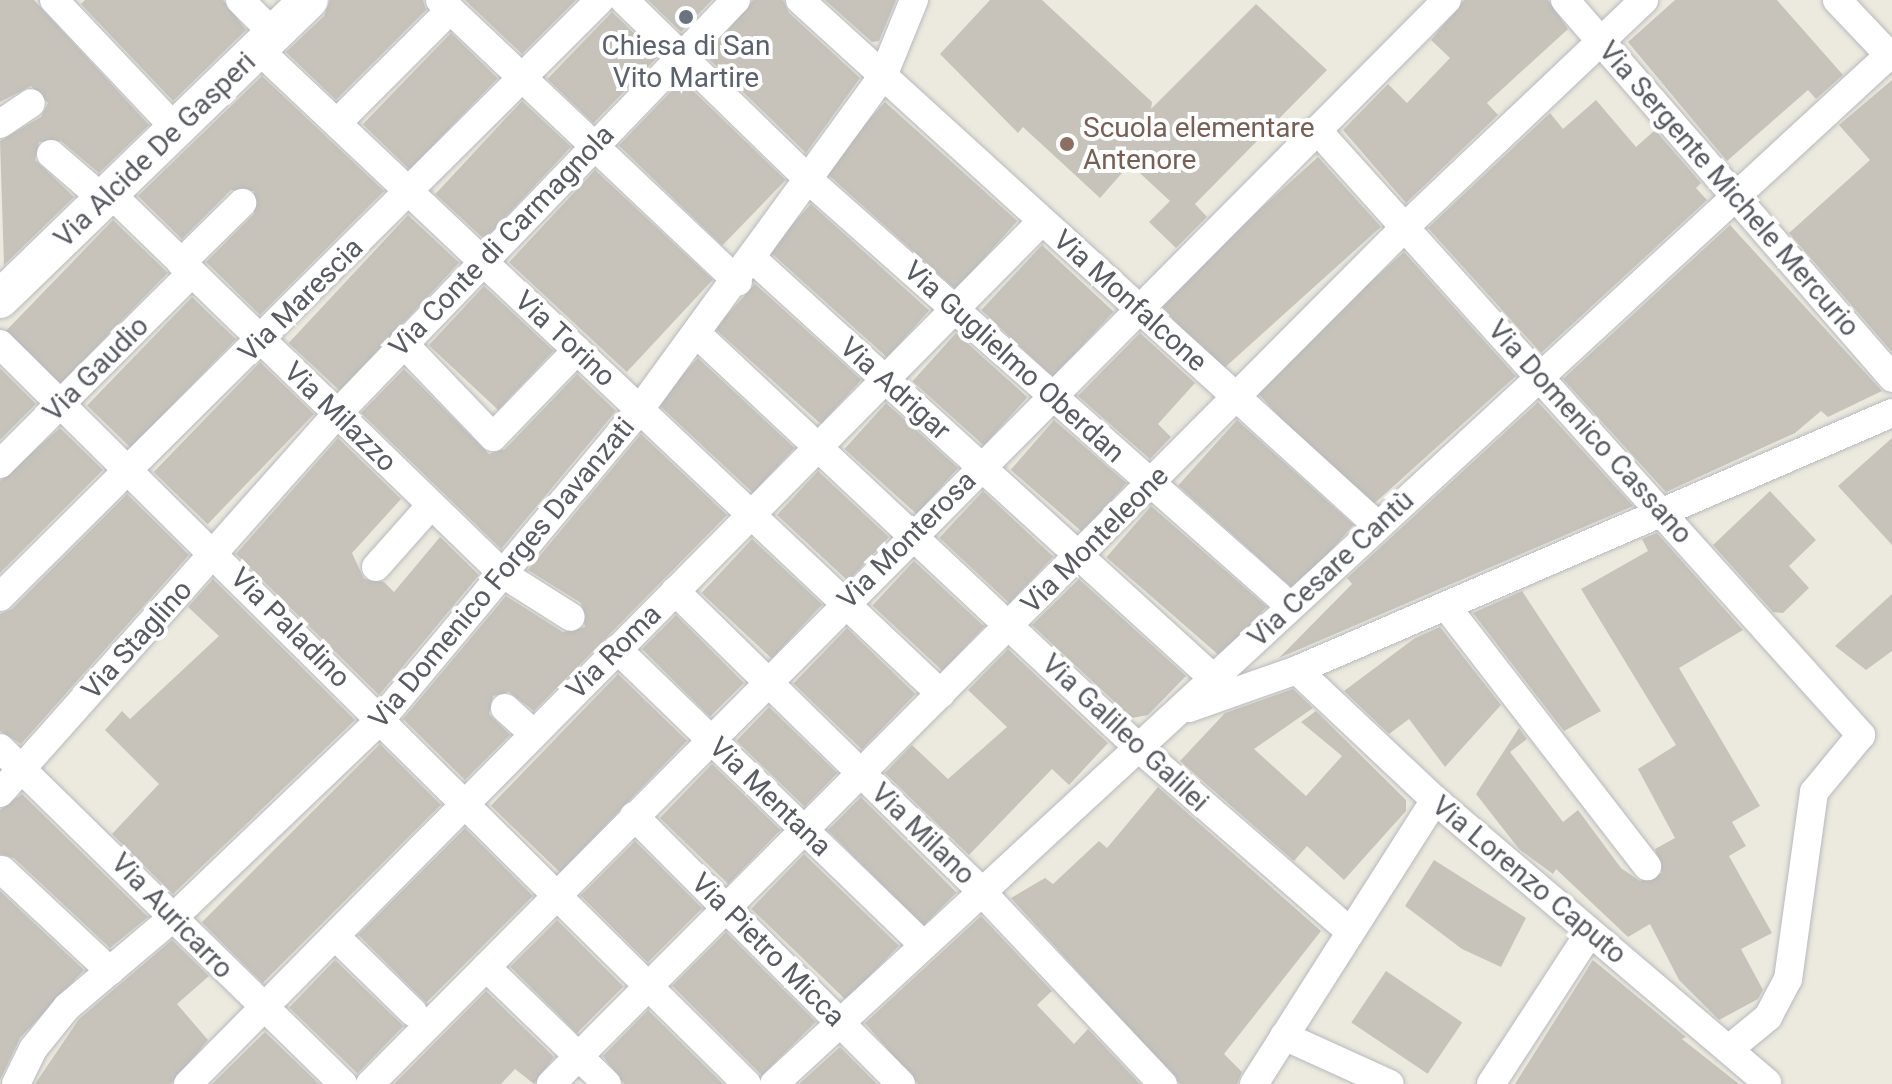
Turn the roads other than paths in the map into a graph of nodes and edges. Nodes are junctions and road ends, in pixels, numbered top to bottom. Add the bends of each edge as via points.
1 (240, 0) edge
2 (309, 0) edge
3 (600, 0) edge
4 (624, 0) edge
5 (736, 0) edge
6 (800, 0) edge
7 (914, 0) edge
8 (1447, 0) edge
9 (1565, 0) edge
10 (1644, 0) edge
11 (1837, 0) edge
12 (64, 3) edge
13 (445, 5) edge
14 (1601, 41) junction
15 (267, 42) junction
16 (682, 55) junction
17 (1891, 56) edge
18 (883, 76) junction
19 (523, 78) junction
20 (31, 103) dead end
21 (2, 118) edge
22 (337, 123) junction
23 (176, 129) junction
24 (1317, 130) junction
25 (593, 144) junction
26 (51, 154) dead end
27 (810, 181) junction
28 (409, 192) junction
29 (106, 196) junction
30 (1735, 197) junction
31 (242, 203) dead end
32 (1042, 221) junction
33 (1404, 228) junction
34 (481, 260) junction
35 (187, 268) junction
36 (746, 271) junction
37 (5, 285) edge
38 (1137, 307) junction
39 (957, 311) junction
40 (697, 334) junction
41 (261, 340) junction
42 (403, 343) junction
43 (0, 344) edge
44 (577, 350) junction
45 (1540, 376) junction
46 (1892, 378) edge
47 (886, 381) junction
48 (1051, 394) junction
49 (1236, 398) junction
50 (61, 403) junction
51 (640, 409) junction
52 (1892, 413) edge
53 (337, 414) junction
54 (819, 448) junction
55 (0, 464) edge
56 (980, 466) junction
57 (128, 469) junction
58 (1152, 484) junction
59 (431, 505) junction
60 (1663, 512) junction
61 (750, 517) junction
62 (1377, 525) junction
63 (912, 535) junction
64 (215, 553) junction
65 (1079, 556) junction
66 (376, 567) dead end
67 (503, 574) junction
68 (675, 591) junction
69 (0, 597) edge
70 (846, 603) junction
71 (1290, 606) junction
72 (1446, 606) junction
73 (571, 617) dead end
74 (1009, 626) junction
75 (617, 649) junction
76 (1297, 670) junction
77 (1213, 678) junction
78 (768, 682) junction
79 (941, 694) junction
80 (505, 708) dead end
81 (1178, 711) junction
82 (382, 718) junction
83 (533, 733) junction
84 (711, 739) junction
85 (0, 748) edge
86 (1140, 749) junction
87 (23, 769) junction
88 (862, 773) junction
89 (0, 793) edge
90 (465, 800) junction
91 (1435, 800) junction
92 (634, 816) junction
93 (805, 830) junction
94 (1647, 866) dead end
95 (2, 870) edge
96 (979, 889) junction
97 (557, 894) junction
98 (726, 908) junction
99 (176, 915) junction
100 (1348, 930) junction
101 (1590, 932) junction
102 (335, 936) junction
103 (922, 944) junction
104 (486, 967) junction
105 (110, 971) junction
106 (649, 985) junction
107 (263, 1011) junction
108 (413, 1012) dead end
109 (840, 1022) junction
110 (1284, 1036) junction
111 (1729, 1049) junction
112 (579, 1056) junction
113 (16, 1084) edge
114 (188, 1084) edge
115 (343, 1084) edge
116 (370, 1084) edge
117 (551, 1084) edge
118 (607, 1084) edge
119 (747, 1084) edge
120 (774, 1084) edge
121 (901, 1084) edge
122 (1163, 1084) edge
123 (1254, 1084) edge
124 (1390, 1084) edge
125 (1491, 1084) edge
126 (1766, 1084) edge

1 - 15 street, Via Torino
2 - 15 street, Via Alcide De Gasperi
3 - 19 street, Via Marescia
4 - 16 street, Via Guglielmo Oberdan
5 - 16 street, Via Conte di Carmagnola
6 - 18 street, Via Monfalcone
7 - 18 street, Via Domenico Forges Davanzati
8 - 24 street, Via Monterosa
9 - 14 street, Via Sergente Michele Mercurio
10 - 14 street, Via Monteleone
11 - 17 street
12 - 23 street
13 - 19 street, Via Adrigar
13 - 22 street
14 - 30 street, Via Sergente Michele Mercurio
14 - 33 street, Via Monteleone
15 - 22 street, Via Torino
15 - 23 street, Via Alcide De Gasperi
16 - 25 street, Via Conte di Carmagnola
16 - 27 street, Via Guglielmo Oberdan
17 - 30 street, Via Cesare Cantù
18 - 27 street, Via Domenico Forges Davanzati
18 - 32 street, Via Monfalcone
19 - 25 street, Via Adrigar
19 - 28 street, Via Marescia
20 - 21 street
22 - 28 street, Via Torino
23 - 29 street, Via Alcide De Gasperi
24 - 33 street, Via Domenico Cassano
24 - 38 street, Via Monterosa
25 - 34 street, Via Conte di Carmagnola
25 - 36 street, Via Adrigar
26 - 29 street, Via Milazzo
27 - 36 street, Via Domenico Forges Davanzati
27 - 39 street, Via Guglielmo Oberdan
28 - 34 street, Via Torino
28 - 41 street, Via Marescia
29 - 35 street, Via Milazzo
29 - 37 street, Via Alcide De Gasperi
30 - 45 street, Via Cesare Cantù
30 - 46 street, Via Sergente Michele Mercurio
31 - 35 street, Via Gaudio
32 - 38 street, Via Monfalcone
32 - 39 street, Via Roma
33 - 45 street, Via Domenico Cassano
33 - 49 street, Via Monteleone
34 - 42 street, Via Conte di Carmagnola
34 - 44 street, Via Torino
35 - 41 street, Via Milazzo
35 - 50 street, Via Gaudio
36 - 40 street, Via Domenico Forges Davanzati
36 - 47 street, Via Adrigar
38 - 48 street, Via Monterosa
38 - 49 street, Via Monfalcone
39 - 47 street, Via Roma
39 - 48 street, Via Guglielmo Oberdan
40 - 51 street, Via Domenico Forges Davanzati
40 - 54 street, Via Galileo Galilei
41 - 53 street, Via Milazzo
41 - 57 street, Via Marescia
42 - 44 street via 493,437
42 - 53 street, Via Conte di Carmagnola
43 - 50 street, Via Paladino
44 - 51 street, Via Torino
45 - 60 street, Via Domenico Cassano
45 - 62 street, Via Cesare Cantù
47 - 54 street, Via Roma
47 - 56 street, Via Adrigar
48 - 56 street, Via Monterosa
48 - 58 street, Via Guglielmo Oberdan
49 - 58 street, Via Monteleone
49 - 62 street, Via Monfalcone
50 - 55 street, Via Gaudio
50 - 57 street, Via Paladino
51 - 61 street, Via Torino
51 - 67 street, Via Domenico Forges Davanzati
52 - 60 street
53 - 59 street, Via Milazzo
53 - 64 street, Via Staglino
54 - 61 street, Via Roma
54 - 63 street, Via Galileo Galilei
56 - 63 street, Via Monterosa
56 - 65 street, Via Adrigar
57 - 64 street, Via Paladino
57 - 69 street, Via Marescia
58 - 65 street, Via Monteleone
58 - 71 street, Via Guglielmo Oberdan
59 - 66 street
59 - 67 street, Via Milazzo
60 - 72 street
60 - 111 street, Via Domenico Cassano via 1861,735 1814,792 1788,979 1768,1017
61 - 68 street, Via Roma
61 - 70 street, Via Torino
62 - 71 street, Via Cesare Cantù
63 - 70 street, Via Monterosa
63 - 74 street, Via Galileo Galilei
64 - 82 street, Via Paladino
64 - 87 street, Via Staglino
65 - 74 street, Via Monteleone
65 - 77 street, Via Adrigar
67 - 73 street, Via Milazzo
67 - 82 street, Via Domenico Forges Davanzati
68 - 75 street, Via Roma
68 - 78 street, Via Milano
70 - 78 street, Via Monterosa
70 - 79 street, Via Torino
71 - 77 street, Via Cesare Cantù
72 - 76 street
72 - 94 street
74 - 79 street, Via Monteleone
74 - 86 street, Via Galileo Galilei
75 - 83 street, Via Roma
75 - 84 street, Via Mentana
76 - 81 street
76 - 91 street, Via Lorenzo Caputo
77 - 81 street, Via Cesare Cantù
78 - 84 street, Via Monterosa
78 - 88 street, Via Milano
79 - 88 street, Via Monteleone
80 - 83 street
81 - 86 street, Via Cesare Cantù
82 - 90 street, Via Paladino
82 - 99 street, Via Domenico Forges Davanzati
83 - 90 street, Via Roma
84 - 92 street, Via Monterosa
84 - 93 street, Via Mentana
85 - 87 street, Via Auricarro
86 - 96 street, Via Cesare Cantù
86 - 100 street, Via Galileo Galilei
87 - 89 street, Via Staglino
87 - 99 street, Via Auricarro
88 - 93 street, Via Monteleone
88 - 96 street, Via Milano
90 - 97 street, Via Paladino
90 - 102 street, Via Roma
91 - 100 street
91 - 101 street, Via Lorenzo Caputo
92 - 97 street, Via Monterosa
92 - 98 street, Via Pietro Micca
93 - 98 street, Via Monteleone
93 - 103 street, Via Mentana
95 - 105 street
96 - 103 street, Via Cesare Cantù
96 - 122 street, Via Milano
97 - 104 street, Via Monterosa
97 - 106 street, Via Paladino
98 - 106 street, Via Monteleone
98 - 109 street, Via Pietro Micca
99 - 105 street, Via Domenico Forges Davanzati
99 - 107 street, Via Auricarro
100 - 110 street
101 - 111 street, Via Lorenzo Caputo
101 - 125 street
102 - 107 street, Via Roma
102 - 108 street
103 - 109 street, Via Cesare Cantù
104 - 112 street
104 - 116 street, Via Monterosa
105 - 113 street, Via Domenico Forges Davanzati via 67,1007 33,1049
106 - 112 street, Via Monteleone
106 - 119 street, Via Paladino
107 - 114 street, Via Roma
107 - 115 street, Via Auricarro
109 - 120 street, Via Cesare Cantù
109 - 121 street, Via Pietro Micca
110 - 123 street
110 - 124 street
111 - 126 street, Via Lorenzo Caputo
112 - 117 street, Via Monteleone
112 - 118 street

